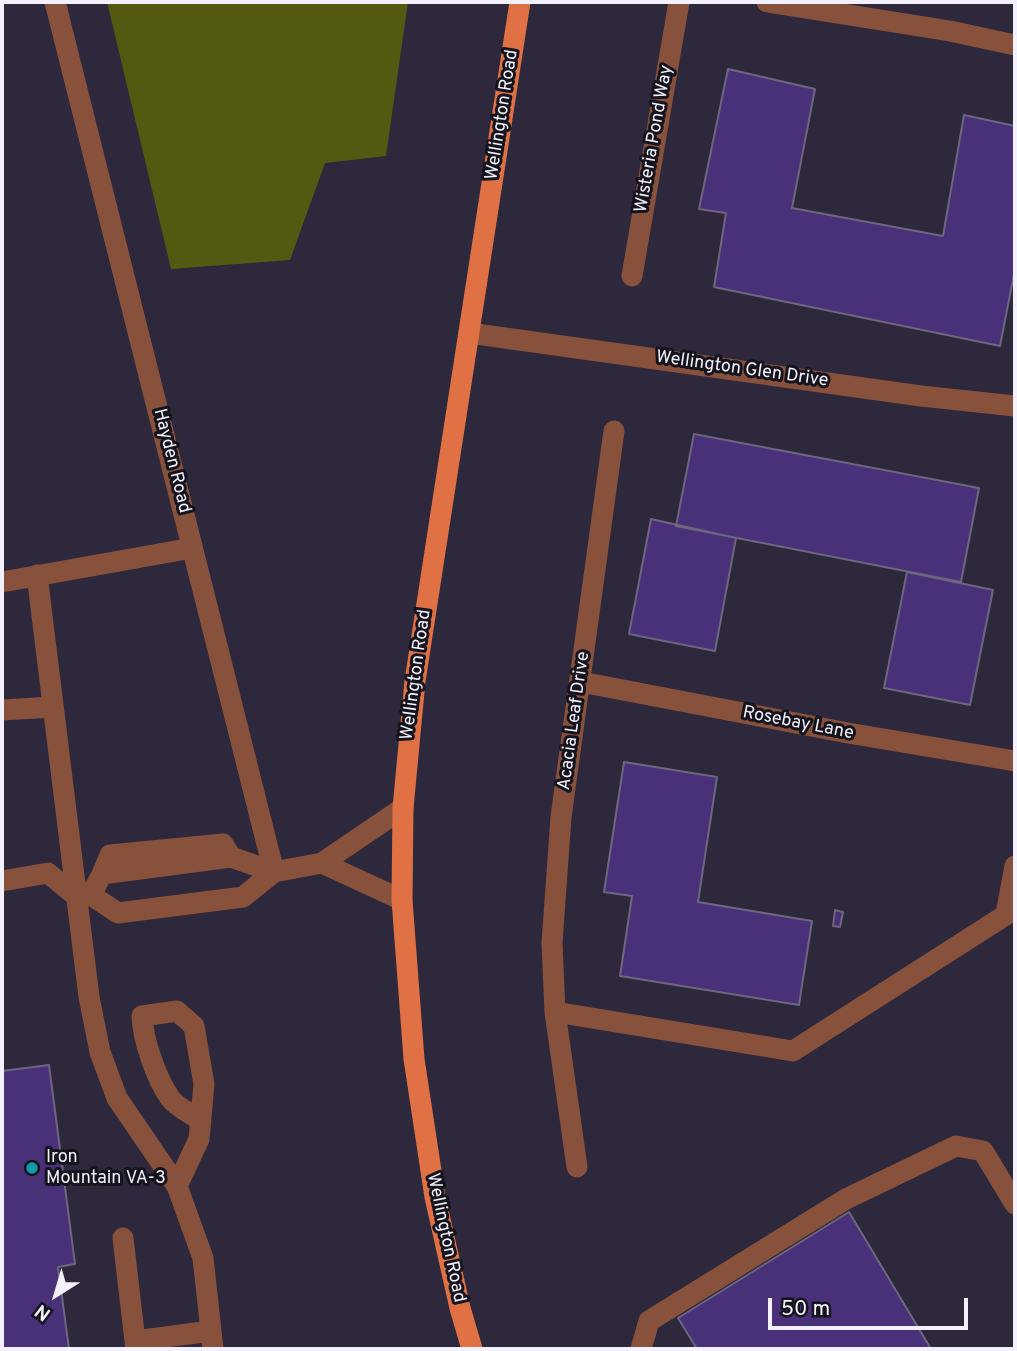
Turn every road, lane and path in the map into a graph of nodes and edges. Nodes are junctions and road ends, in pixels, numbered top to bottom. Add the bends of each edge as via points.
1 (55, 2) edge
2 (520, 2) edge
3 (679, 2) edge
4 (767, 2) edge
5 (1015, 45) edge
6 (632, 276) dead end
7 (469, 333) junction
8 (1015, 406) edge
9 (614, 431) dead end
10 (192, 548) junction
11 (37, 575) junction
12 (2, 582) edge
13 (581, 682) junction
14 (53, 707) junction
15 (2, 710) edge
16 (1015, 761) edge
17 (403, 808) junction
18 (322, 863) junction
19 (1015, 866) edge
20 (274, 872) junction
21 (2, 881) edge
22 (84, 896) junction
23 (402, 900) junction
24 (1011, 912) edge
25 (555, 1012) junction
26 (201, 1121) junction
27 (577, 1167) dead end
28 (177, 1186) junction
29 (1015, 1204) edge
30 (123, 1238) dead end
31 (212, 1340) edge
32 (136, 1345) edge
33 (472, 1349) edge
34 (641, 1349) edge

1 - 10 street, Hayden Road
2 - 7 main road, Wellington Road
3 - 6 street, Wisteria Pond Way
4 - 5 street
7 - 8 street, Wellington Glen Drive
7 - 17 main road, Wellington Road via 415,681
9 - 13 street, Acacia Leaf Drive
10 - 11 street
10 - 20 street, Hayden Road
11 - 12 street
11 - 14 street
13 - 16 street, Rosebay Lane
13 - 25 street, Acacia Leaf Drive via 560,829 552,943
14 - 15 street
14 - 22 street
17 - 18 street
17 - 23 main road, Wellington Road
18 - 20 street
18 - 23 street
19 - 24 street
20 - 22 street via 243,897 118,913
20 - 22 street via 231,857 102,874
21 - 22 street via 48,873
22 - 28 street via 89,997 104,1063 117,1098
23 - 33 main road, Wellington Road via 409,1007 425,1131 446,1251
24 - 25 street via 793,1051
25 - 27 street, Acacia Leaf Drive
26 - 26 street via 204,1083 194,1026 177,1011 142,1016 143,1032 170,1100
26 - 28 street via 199,1139
28 - 31 street via 202,1258
29 - 34 street via 983,1151 956,1146 846,1199 649,1321
30 - 32 street
31 - 32 street

